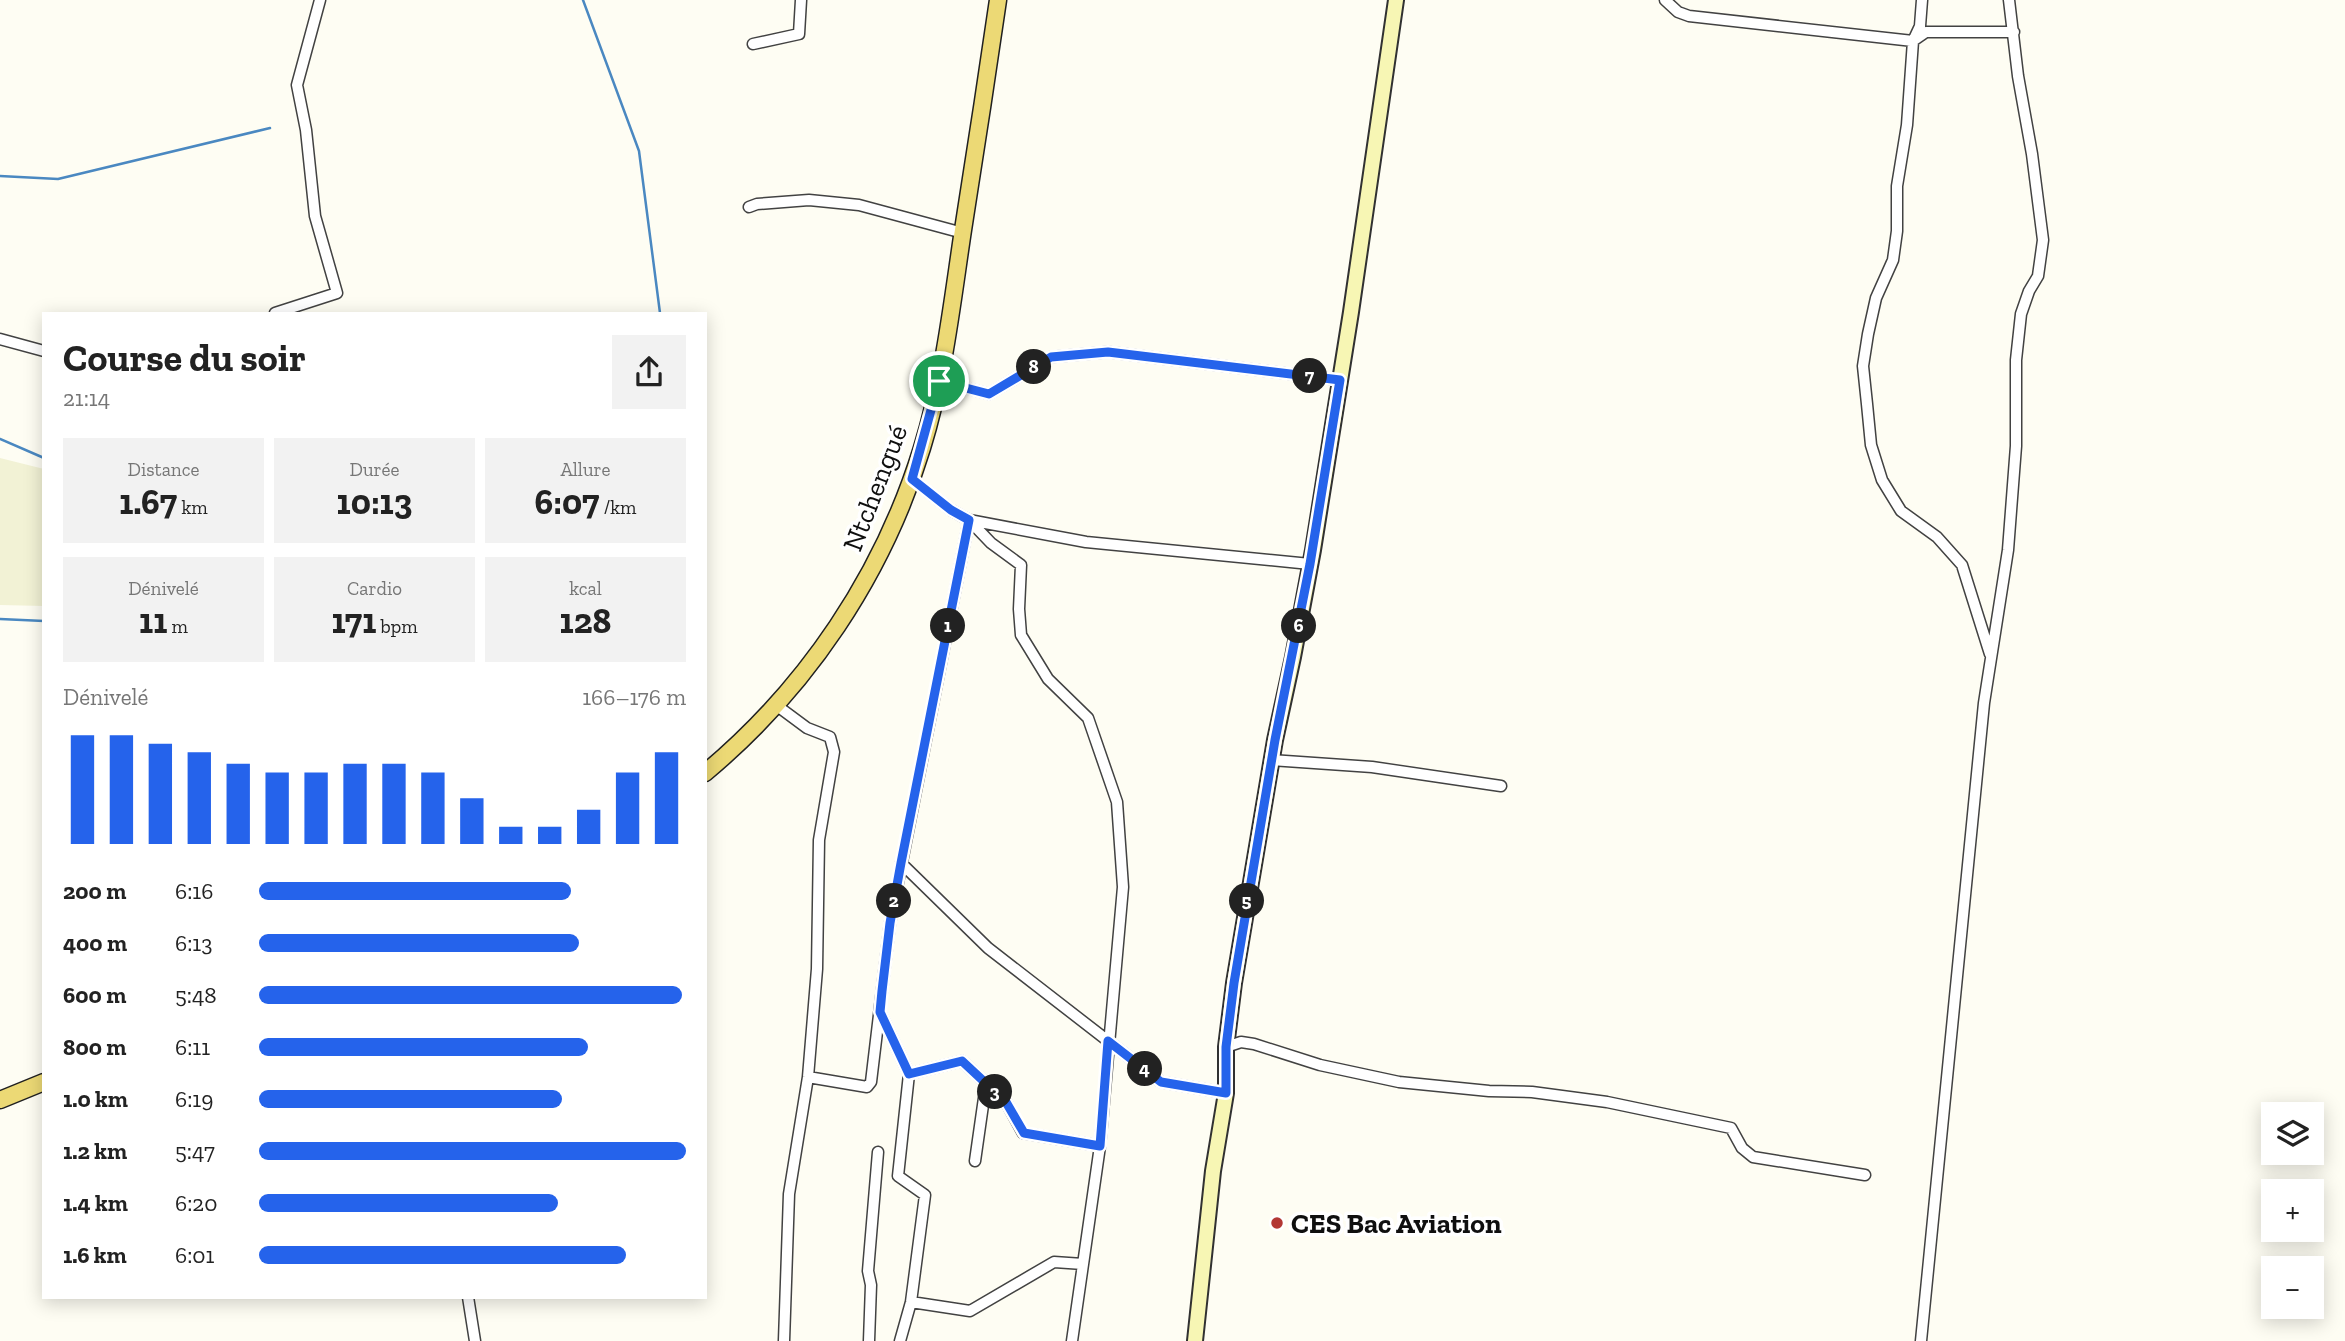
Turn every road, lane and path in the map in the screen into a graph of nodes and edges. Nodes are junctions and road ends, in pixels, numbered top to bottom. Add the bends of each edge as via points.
1 (320, 0) edge
2 (801, 0) edge
3 (998, 0) edge
4 (1396, 0) edge
5 (1665, 0) edge
6 (1922, 0) edge
7 (2009, 0) edge
8 (2014, 32) junction
9 (1913, 41) junction
10 (753, 44) dead end
11 (749, 207) dead end
12 (962, 233) junction
13 (278, 312) edge
14 (0, 340) edge
15 (42, 350) edge
16 (1340, 380) junction
17 (939, 381) junction
18 (912, 479) junction
19 (969, 520) junction
20 (1310, 564) junction
21 (1991, 658) junction
22 (776, 705) junction
23 (1272, 761) junction
24 (707, 771) edge
25 (1501, 786) dead end
26 (901, 863) junction
27 (880, 1012) junction
28 (1108, 1041) junction
29 (1226, 1047) junction
30 (909, 1074) junction
31 (808, 1077) junction
32 (42, 1083) edge
33 (1226, 1093) junction
34 (0, 1101) edge
35 (1006, 1102) junction
36 (1100, 1146) junction
37 (878, 1152) dead end
38 (975, 1161) dead end
39 (1865, 1175) dead end
40 (1083, 1264) junction
41 (468, 1299) edge
42 (911, 1302) junction
43 (475, 1341) edge
44 (784, 1341) edge
45 (869, 1341) edge
46 (900, 1341) edge
47 (1072, 1341) edge
48 (1195, 1341) edge
49 (1921, 1341) edge

1 - 13 street via 297,85 315,216 337,293
2 - 10 street via 799,34
3 - 12 main road, Ntchengué
4 - 16 street
5 - 9 street via 1689,16
6 - 9 street via 1920,26
7 - 8 street
8 - 9 street via 1926,32
8 - 21 street via 2043,240 2038,276 2021,314 2008,550
9 - 21 street via 1897,186 1896,241 1876,298 1863,366 1871,445 1882,480 1900,511 1937,537 1962,565
11 - 12 street via 809,200 846,204
12 - 17 main road, Ntchengué
14 - 15 street
16 - 17 street via 1108,352 1051,357 989,394
16 - 20 street
17 - 18 main road, Ntchengué
18 - 19 street
18 - 22 main road, Ntchengué via 843,619
19 - 20 street via 1086,542
19 - 26 street
19 - 28 street via 1021,565 1021,635 1048,679 1088,718 1117,802 1123,887
20 - 23 street
21 - 49 street
22 - 24 main road, Ntchengué
22 - 31 street via 807,728 830,737 834,752 819,840 817,969
23 - 25 street via 1372,767
23 - 29 street
26 - 27 street
26 - 28 street via 988,948
27 - 30 street
27 - 31 street via 872,1082 867,1087
28 - 33 street via 1161,1082
28 - 36 street
29 - 33 street
29 - 39 street via 1254,1044 1320,1065 1399,1082 1532,1092 1619,1105 1731,1128 1753,1157
30 - 35 street via 962,1061
30 - 42 street via 898,1177 925,1195
31 - 44 street via 789,1194
32 - 34 main road
33 - 48 street
35 - 36 street via 1024,1133
35 - 38 street via 984,1098
36 - 40 street
37 - 45 street via 868,1271
40 - 42 street via 1054,1262 970,1311
40 - 47 street
41 - 43 street
42 - 46 street

